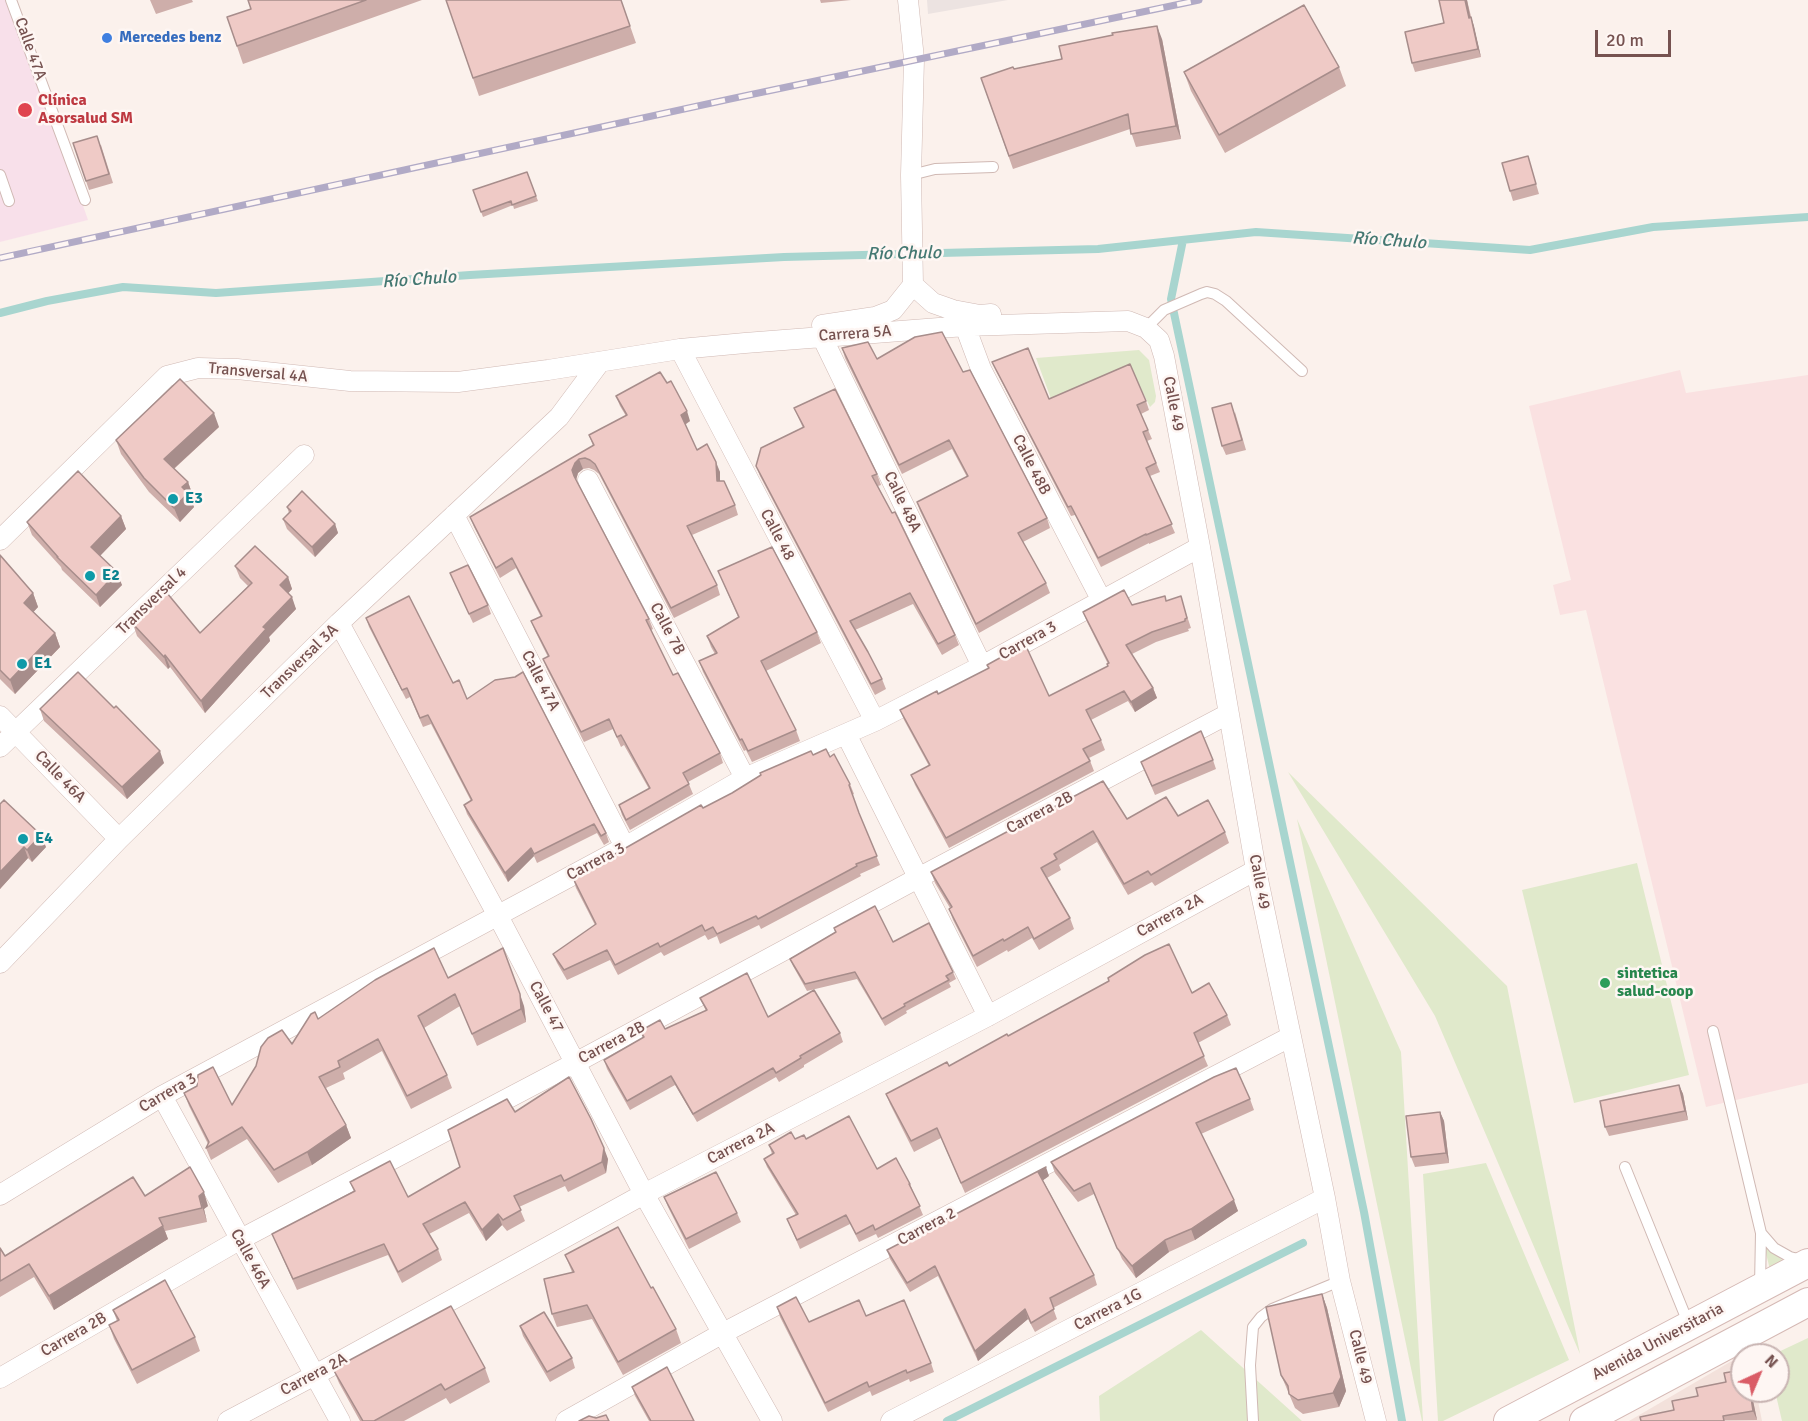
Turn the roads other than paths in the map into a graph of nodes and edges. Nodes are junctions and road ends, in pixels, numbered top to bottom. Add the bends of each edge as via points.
1 (11, 0) edge
2 (908, 0) edge
3 (993, 167) dead end
4 (0, 175) edge
5 (911, 175) junction
6 (85, 200) dead end
7 (9, 201) dead end
8 (913, 285) junction
9 (1126, 321) junction
10 (965, 326) junction
11 (1152, 334) junction
12 (822, 337) junction
13 (745, 343) junction
14 (680, 349) junction
15 (600, 362) junction
16 (548, 370) joint
17 (1302, 371) dead end
18 (304, 455) dead end
19 (588, 480) dead end
20 (454, 515) junction
21 (0, 540) edge
22 (1200, 547) junction
23 (1102, 601) junction
24 (339, 623) junction
25 (982, 666) junction
26 (1228, 714) junction
27 (0, 716) edge
28 (875, 721) junction
29 (16, 731) junction
30 (846, 734) junction
31 (0, 747) edge
32 (745, 778) junction
33 (119, 839) junction
34 (625, 847) junction
35 (1256, 870) junction
36 (918, 878) junction
37 (497, 915) junction
38 (0, 963) edge
39 (988, 1016) junction
40 (1713, 1031) dead end
41 (1290, 1037) junction
42 (576, 1063) junction
43 (162, 1096) junction
44 (1625, 1167) dead end
45 (644, 1194) junction
46 (0, 1195) edge
47 (1325, 1198) junction
48 (1761, 1233) junction
49 (239, 1240) junction
50 (1808, 1262) edge
51 (1340, 1281) junction
52 (1760, 1289) junction
53 (1808, 1302) edge
54 (1689, 1325) junction
55 (723, 1333) junction
56 (315, 1375) junction
57 (0, 1378) edge
58 (1589, 1420) edge
59 (228, 1421) edge
60 (340, 1421) edge
61 (566, 1421) edge
62 (772, 1421) edge
63 (891, 1421) edge
64 (1253, 1421) edge
65 (1376, 1421) edge
66 (1508, 1421) edge

1 - 6 lane, Calle 47A
2 - 5 street via 914,59
3 - 5 lane via 935,169
4 - 7 lane
5 - 8 street
8 - 9 street via 933,303 971,314 1045,312 1105,315
8 - 13 street via 893,310 875,317
9 - 10 street, Carrera 5A
9 - 11 street, Carrera 5A
10 - 12 street, Carrera 5A
10 - 23 street, Calle 48B via 981,369
11 - 17 lane via 1164,310 1207,292 1226,300
11 - 22 street, Calle 49 via 1164,356
12 - 13 street, Carrera 5A
12 - 25 street, Calle 48A
13 - 14 street, Carrera 5A
14 - 15 street, Carrera 5A
14 - 28 street, Calle 48
15 - 16 street, Carrera 5A
15 - 20 street, Transversal 3A via 559,417
16 - 21 street, Transversal 4A via 458,382 350,381 198,368 167,376
18 - 29 street, Transversal 4
19 - 32 street, Calle 7B
20 - 24 street, Transversal 3A
20 - 34 street, Calle 47A
22 - 23 street, Carrera 3
22 - 26 street, Calle 49
23 - 25 street, Carrera 3
24 - 33 street, Transversal 3A
24 - 37 street, Calle 47
25 - 28 street, Carrera 3
26 - 35 street, Calle 49
26 - 36 street, Carrera 2B
27 - 29 street, Calle 46A
28 - 30 street, Carrera 3
29 - 31 street, Transversal 4
29 - 33 street, Calle 46A
30 - 32 street, Carrera 3
30 - 36 street
32 - 34 street, Carrera 3
33 - 38 street, Transversal 3A
34 - 37 street, Carrera 3
35 - 39 street, Carrera 2A
35 - 41 street, Calle 49
36 - 39 street
36 - 42 street, Carrera 2B
37 - 42 street, Calle 47
37 - 43 street, Carrera 3
39 - 45 street, Carrera 2A
40 - 48 lane
41 - 47 street, Calle 49
41 - 55 street, Carrera 2
42 - 45 street, Calle 47
42 - 49 street, Carrera 2B
43 - 46 street, Carrera 3
43 - 49 street, Calle 46A
44 - 54 lane
45 - 55 street, Calle 47
45 - 56 street, Carrera 2A
47 - 51 street, Calle 49
47 - 63 street, Carrera 1G
48 - 50 lane via 1774,1248
48 - 52 lane
49 - 56 street, Calle 46A
49 - 57 street, Carrera 2B
50 - 52 main road, Avenida Universitaria
51 - 64 lane via 1272,1309 1253,1327
51 - 65 street, Calle 49
52 - 54 main road, Avenida Universitaria
53 - 58 main road via 1625,1405
54 - 66 main road, Avenida Universitaria
55 - 61 street, Carrera 2
55 - 62 street, Calle 47
56 - 59 street, Carrera 2A
56 - 60 street, Calle 46A

